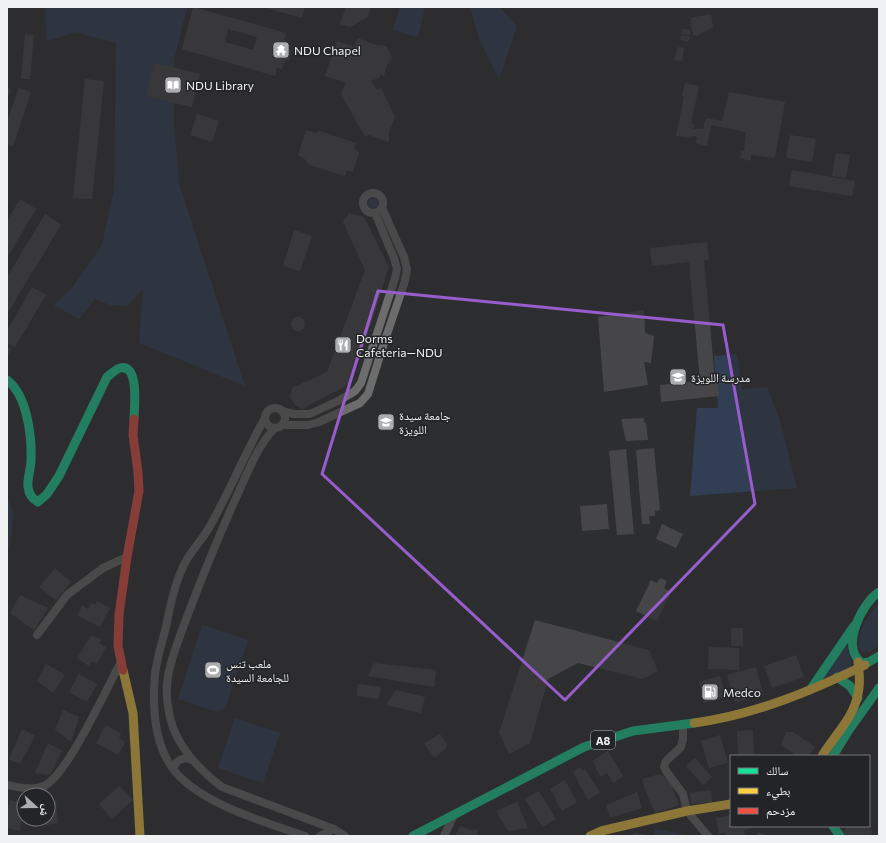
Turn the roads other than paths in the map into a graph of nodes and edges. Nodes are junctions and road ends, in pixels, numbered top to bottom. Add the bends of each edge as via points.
1 (7, 380) edge
2 (282, 411) junction
3 (265, 418) junction
4 (278, 426) junction
5 (127, 557) junction
6 (879, 584) edge
7 (879, 592) edge
8 (870, 599) junction
9 (856, 624) junction
10 (37, 635) dead end
11 (879, 656) edge
12 (121, 662) junction
13 (860, 664) junction
14 (838, 677) junction
15 (879, 688) edge
16 (809, 690) junction
17 (858, 698) junction
18 (683, 724) junction
19 (823, 755) edge
20 (834, 755) edge
21 (192, 760) junction
22 (173, 768) junction
23 (7, 785) edge
24 (730, 804) edge
25 (687, 811) junction
26 (454, 815) junction
27 (834, 827) edge
28 (334, 829) junction
29 (140, 836) edge
30 (305, 836) edge
31 (320, 836) edge
32 (345, 836) edge
33 (413, 836) edge
34 (444, 836) edge
35 (590, 836) edge
36 (708, 836) edge
37 (840, 836) edge

1 - 5 main road via 12,382 17,391 26,417 31,460 28,491 38,502 59,476 108,377 119,368 130,372 135,386 133,435 139,492
2 - 3 street via 271,408
2 - 4 street via 285,418
2 - 4 street via 310,414 355,391 361,383 397,269 378,210 404,257 407,269 406,281 368,394 360,403 319,422
3 - 4 street via 268,425
3 - 22 street via 210,527 182,567 174,588 155,674 157,736
4 - 21 street via 266,436 212,552 170,668 167,690 169,712 175,732
5 - 10 street via 103,568 66,595
5 - 12 main road via 118,630
6 - 8 main road
7 - 8 main road
8 - 9 main road
9 - 13 main road via 853,646
9 - 16 main road
11 - 13 main road, A8
12 - 23 street via 78,743 58,774 38,788
12 - 29 main road via 132,713
13 - 14 main road, A8
13 - 17 main road
14 - 16 main road, A8
14 - 17 main road via 848,683
15 - 20 main road via 848,730
16 - 18 main road, A8 via 722,718
17 - 19 main road
18 - 25 street via 681,747 666,761 664,767 683,794
18 - 26 main road, A8 via 633,731 584,747
21 - 22 street via 183,758
21 - 28 street via 222,787
22 - 30 street via 206,797 261,821
24 - 25 main road
25 - 35 main road via 601,831
25 - 36 street
26 - 33 main road, A8
26 - 34 street
27 - 37 main road
28 - 31 street
28 - 32 street

